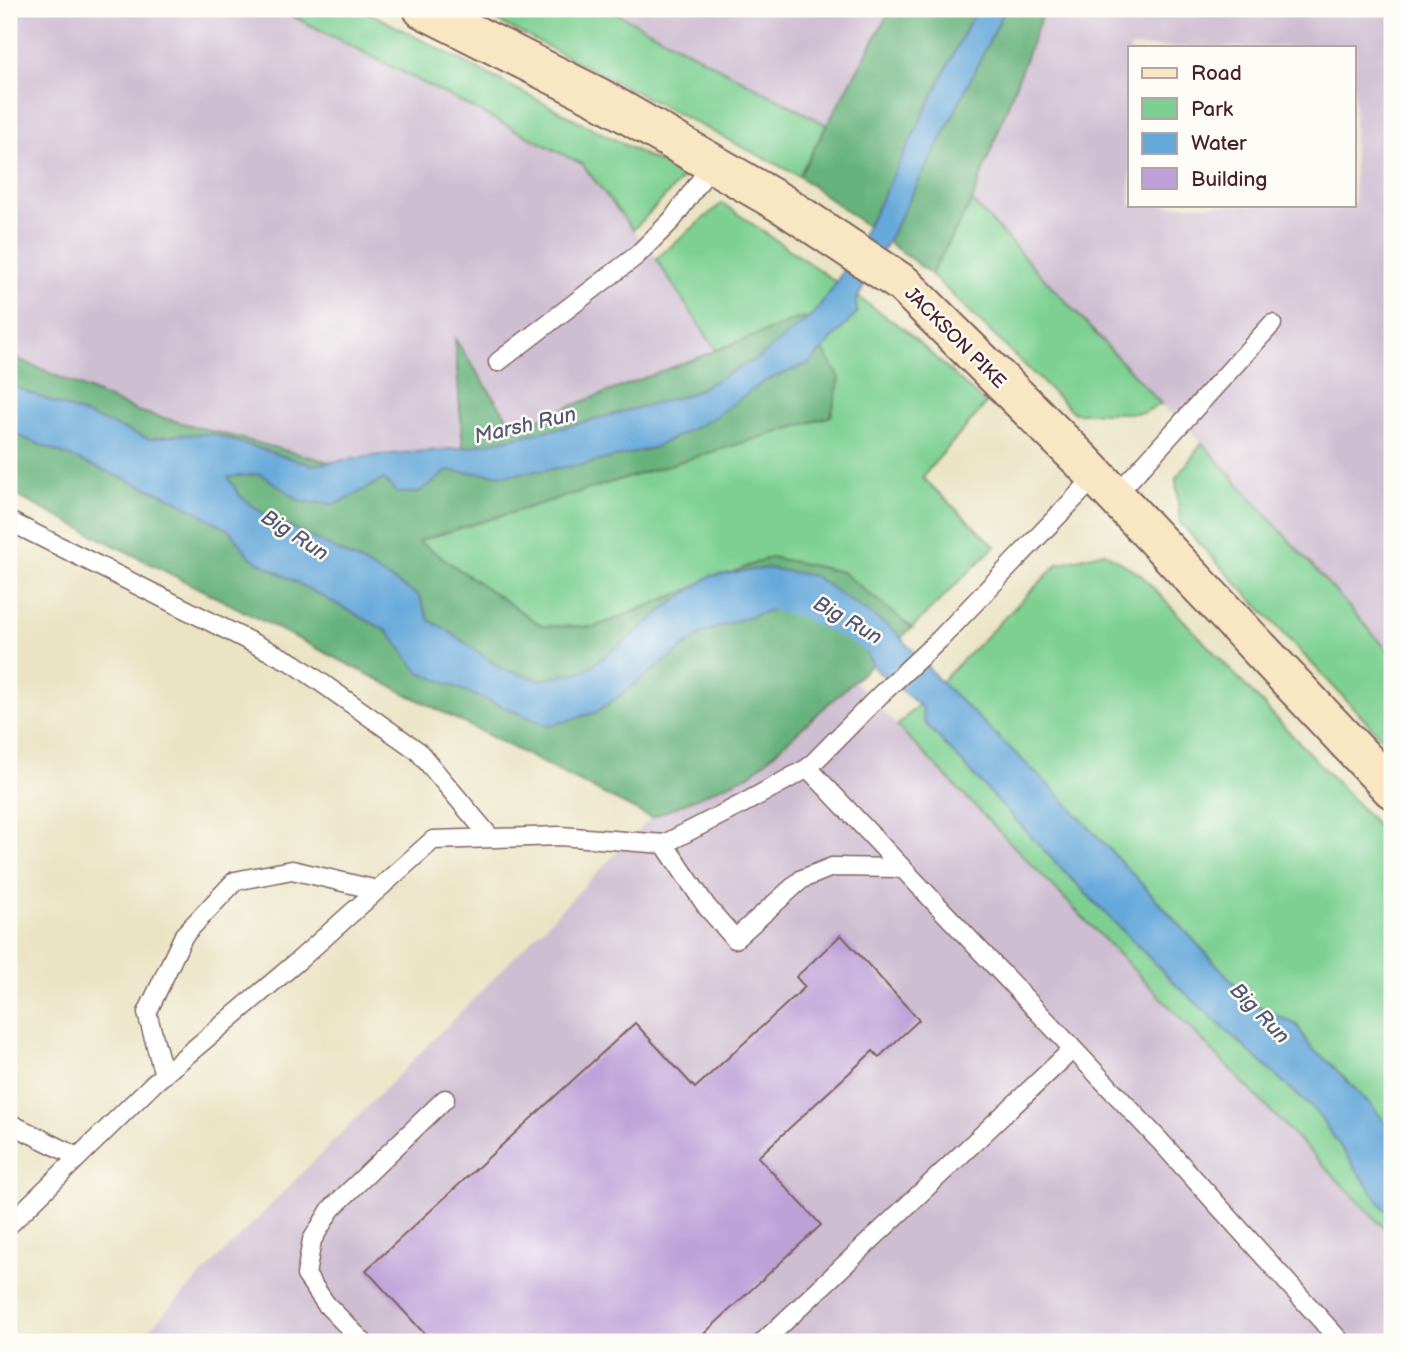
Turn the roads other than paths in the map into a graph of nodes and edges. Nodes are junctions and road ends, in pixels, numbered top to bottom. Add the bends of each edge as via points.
1 (423, 9) edge
2 (713, 163) junction
3 (1272, 324) dead end
4 (498, 362) dead end
5 (1106, 486) junction
6 (9, 521) edge
7 (808, 768) junction
8 (1392, 789) edge
9 (491, 838) junction
10 (664, 844) junction
11 (902, 868) junction
12 (377, 890) junction
13 (1073, 1049) junction
14 (164, 1075) junction
15 (445, 1099) dead end
16 (9, 1123) edge
17 (78, 1157) junction
18 (9, 1225) edge
19 (363, 1342) edge
20 (763, 1342) edge
21 (1340, 1342) edge

1 - 2 main road, JACKSON PIKE via 598,97
2 - 4 lane via 673,220 636,256
2 - 5 main road, JACKSON PIKE via 903,284
3 - 5 lane
5 - 7 lane via 880,695
5 - 8 main road, JACKSON PIKE
6 - 9 lane via 295,664 418,751
7 - 10 lane
7 - 11 lane
9 - 10 lane via 560,836
9 - 12 lane via 433,840
10 - 11 lane via 707,907 736,939 802,879 832,867
11 - 13 lane
12 - 14 lane
12 - 14 lane via 292,870 235,881 184,935 147,1013
13 - 20 lane
13 - 21 lane
14 - 17 lane
15 - 19 lane via 331,1209 312,1240 306,1275 326,1304
16 - 17 lane
17 - 18 lane

